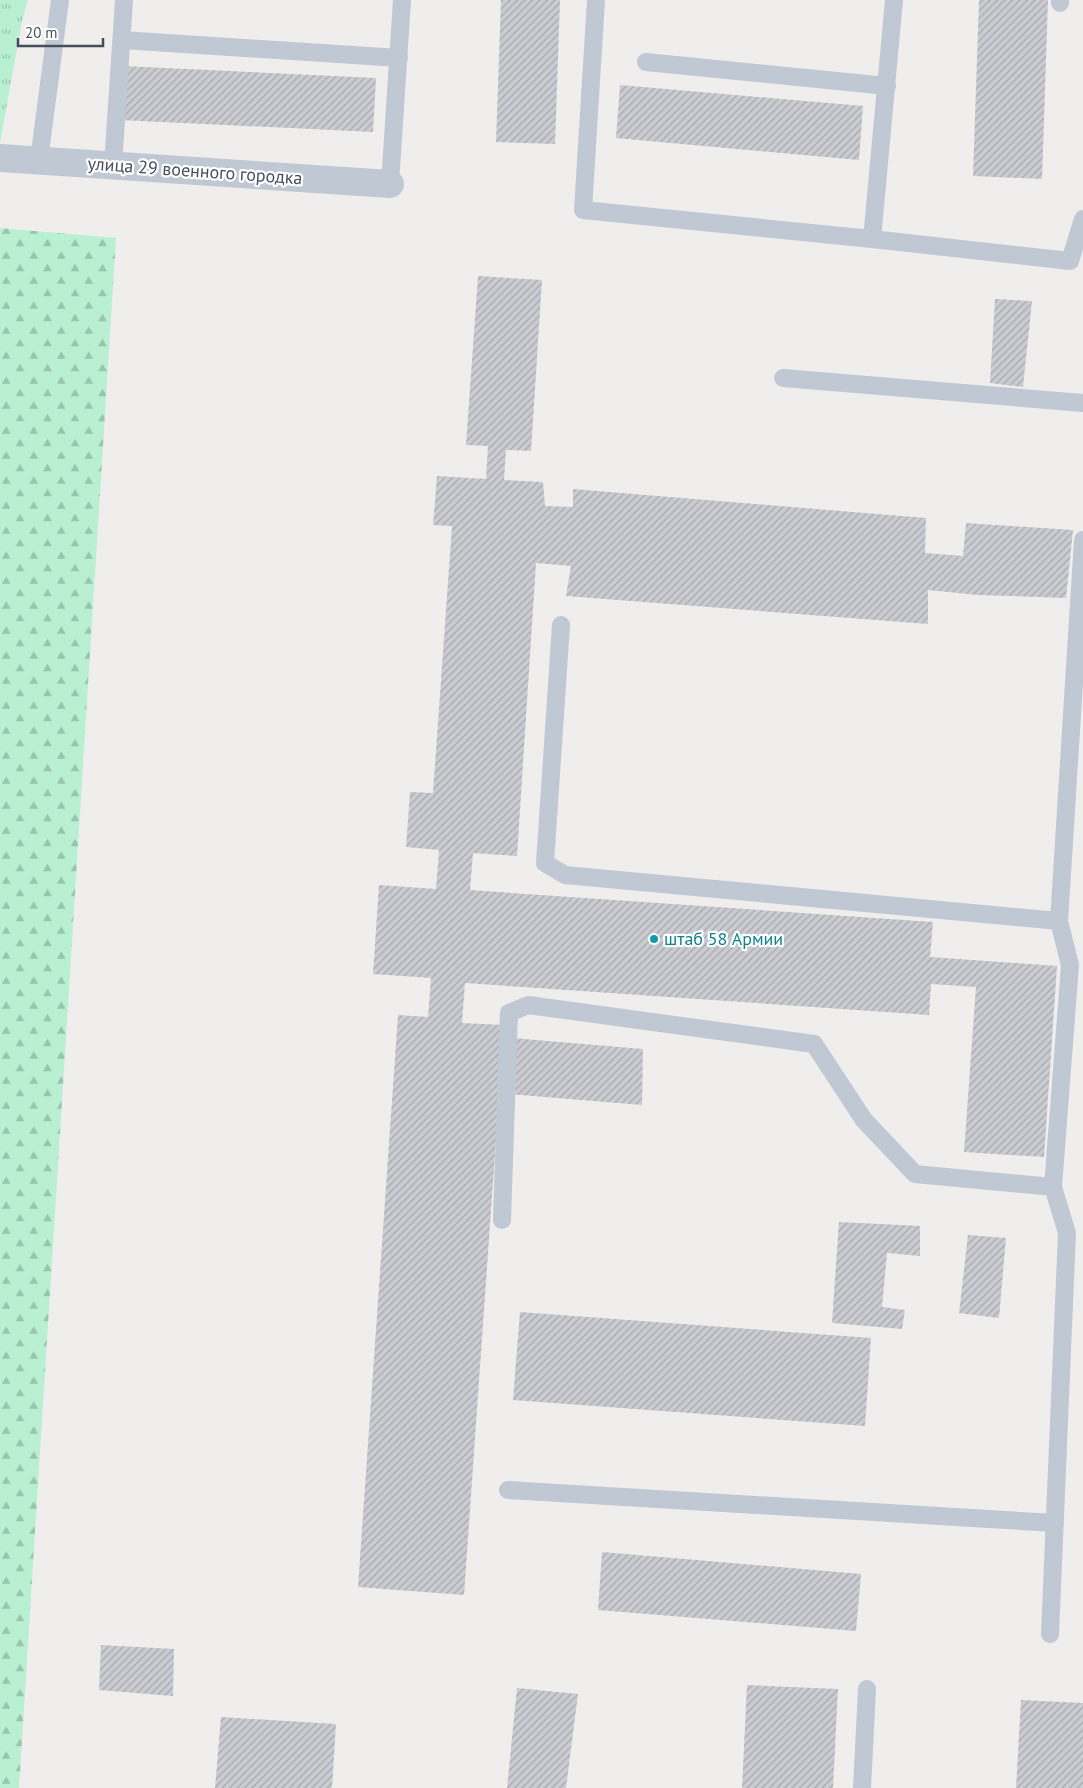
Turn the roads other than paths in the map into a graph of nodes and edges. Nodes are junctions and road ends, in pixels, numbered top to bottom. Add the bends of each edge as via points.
1 (60, 0) edge
2 (124, 0) edge
3 (402, 0) edge
4 (596, 0) edge
5 (894, 0) edge
6 (122, 40) junction
7 (399, 58) junction
8 (646, 62) dead end
9 (887, 86) junction
10 (0, 158) edge
11 (39, 160) junction
12 (113, 165) junction
13 (390, 184) joint
14 (1083, 219) edge
15 (872, 239) junction
16 (784, 378) dead end
17 (1083, 403) edge
18 (1083, 540) edge
19 (561, 625) dead end
20 (1060, 921) junction
21 (1053, 1187) junction
22 (502, 1220) dead end
23 (508, 1490) dead end
24 (1055, 1522) junction
25 (1050, 1634) dead end
26 (867, 1689) dead end
27 (862, 1788) edge

1 - 11 lane
2 - 6 lane
3 - 7 lane
4 - 15 lane via 583,210
5 - 9 lane
6 - 7 lane
6 - 12 lane
7 - 13 lane
8 - 9 lane
9 - 15 lane
10 - 11 street, улица 29 военного городка
11 - 12 street, улица 29 военного городка
12 - 13 street, улица 29 военного городка
14 - 15 lane via 1070,261
16 - 17 lane
18 - 20 lane
19 - 20 lane via 545,863 558,871 575,876
20 - 21 lane via 1070,965
21 - 22 lane via 915,1174 864,1120 814,1044 528,1005 509,1013
21 - 24 lane via 1068,1233
23 - 24 lane
24 - 25 lane
26 - 27 lane

